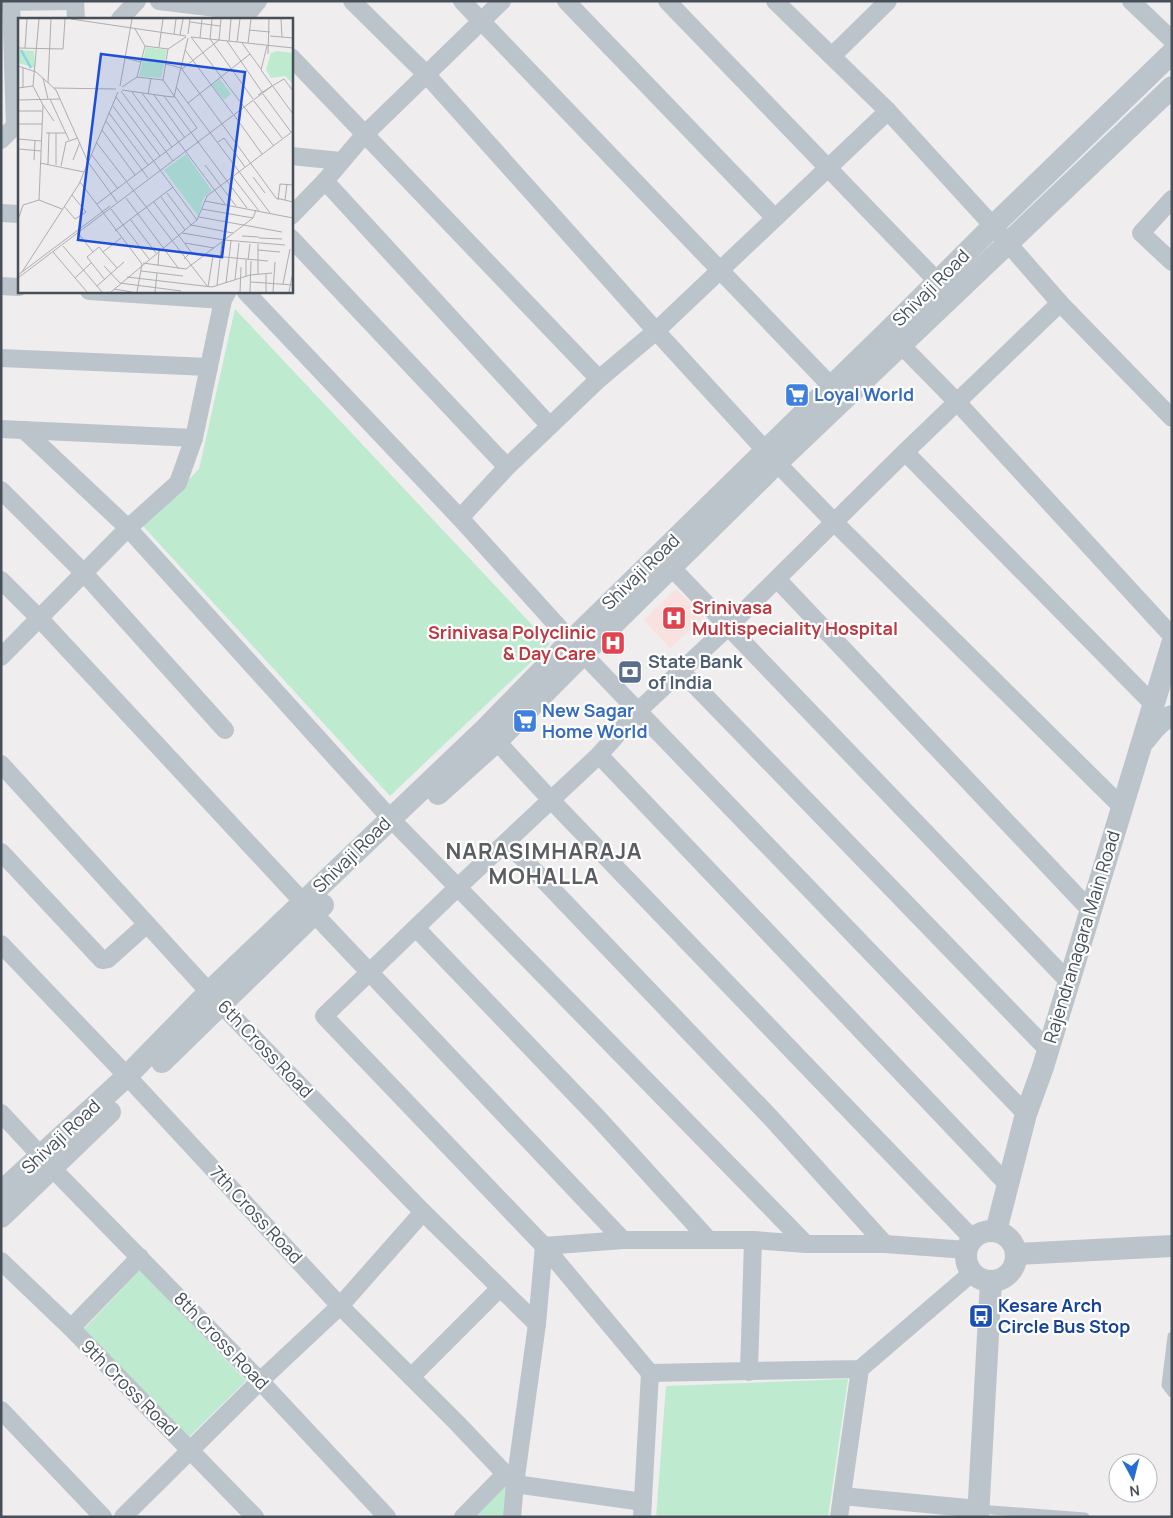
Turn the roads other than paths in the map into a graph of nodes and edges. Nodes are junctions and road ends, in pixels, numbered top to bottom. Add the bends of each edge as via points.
1 (75, 1) edge
2 (137, 1) edge
3 (159, 1) edge
4 (352, 1) edge
5 (462, 1) edge
6 (502, 1) edge
7 (566, 1) edge
8 (667, 1) edge
9 (775, 1) edge
10 (888, 1) edge
11 (1131, 1) edge
12 (8, 2) edge
13 (254, 11) edge
14 (76, 18) edge
15 (121, 18) edge
16 (481, 21) junction
17 (1172, 40) edge
18 (1172, 53) edge
19 (832, 56) junction
20 (292, 58) edge
21 (426, 74) junction
22 (292, 80) edge
23 (313, 80) junction
24 (1172, 87) edge
25 (888, 110) junction
26 (11, 133) edge
27 (364, 135) junction
28 (292, 156) edge
29 (341, 161) junction
30 (828, 167) junction
31 (325, 181) junction
32 (1172, 199) edge
33 (1, 213) edge
34 (18, 214) edge
35 (292, 215) edge
36 (775, 218) junction
37 (993, 226) junction
38 (292, 239) edge
39 (1008, 244) junction
40 (1172, 262) edge
41 (720, 270) junction
42 (938, 282) junction
43 (1, 286) edge
44 (18, 287) edge
45 (123, 292) edge
46 (246, 292) edge
47 (226, 295) edge
48 (1060, 303) junction
49 (656, 331) junction
50 (900, 344) junction
51 (1, 358) edge
52 (209, 367) junction
53 (599, 379) junction
54 (831, 386) junction
55 (958, 403) junction
56 (1172, 418) edge
57 (550, 426) junction
58 (1, 429) edge
59 (24, 430) junction
60 (194, 438) junction
61 (905, 452) junction
62 (771, 457) junction
63 (507, 467) junction
64 (1, 490) edge
65 (460, 518) junction
66 (834, 522) junction
67 (128, 528) junction
68 (671, 567) junction
69 (83, 572) junction
70 (777, 579) junction
71 (1, 580) edge
72 (39, 618) junction
73 (728, 627) junction
74 (1172, 636) edge
75 (1172, 644) edge
76 (577, 647) junction
77 (1, 657) edge
78 (681, 670) junction
79 (1163, 710) edge
80 (638, 711) junction
81 (225, 730) dead end
82 (491, 735) junction
83 (599, 755) junction
84 (1, 764) edge
85 (551, 800) junction
86 (1122, 806) junction
87 (396, 824) junction
88 (507, 842) junction
89 (1, 852) edge
90 (458, 887) junction
91 (308, 908) junction
92 (1091, 911) junction
93 (147, 924) junction
94 (416, 928) junction
95 (1, 944) edge
96 (370, 973) junction
97 (1069, 982) junction
98 (215, 998) junction
99 (1048, 1050) junction
100 (132, 1081) junction
101 (1, 1113) edge
102 (1026, 1114) junction
103 (46, 1162) junction
104 (1008, 1185) junction
105 (1, 1192) edge
106 (423, 1212) junction
107 (1, 1217) edge
108 (996, 1231) junction
109 (623, 1240) junction
110 (709, 1240) junction
111 (753, 1240) junction
112 (806, 1244) junction
113 (885, 1244) junction
114 (970, 1244) junction
115 (544, 1246) junction
116 (1172, 1246) edge
117 (1017, 1254) junction
118 (140, 1257) junction
119 (1, 1261) edge
120 (982, 1276) junction
121 (500, 1288) junction
122 (340, 1306) junction
123 (537, 1324) junction
124 (71, 1328) junction
125 (1172, 1336) edge
126 (860, 1369) junction
127 (749, 1372) junction
128 (650, 1374) junction
129 (411, 1377) junction
130 (260, 1381) junction
131 (1172, 1393) edge
132 (1, 1410) edge
133 (190, 1450) junction
134 (510, 1479) junction
135 (842, 1496) junction
136 (642, 1510) edge
137 (978, 1513) edge
138 (103, 1517) edge
139 (123, 1517) edge
140 (255, 1517) edge
141 (387, 1517) edge
142 (463, 1517) edge
143 (512, 1517) edge
144 (839, 1517) edge
145 (1085, 1517) edge

1 - 12 street
1 - 14 street
2 - 15 street
3 - 13 street
4 - 21 street
5 - 16 street
6 - 16 street
7 - 36 street
8 - 30 street
9 - 19 street
10 - 19 street
11 - 17 street
12 - 26 street
16 - 21 street
16 - 41 street
18 - 37 street, Shivaji Road
19 - 25 street
20 - 23 street
21 - 27 street
21 - 49 street
22 - 23 street
23 - 27 street
24 - 39 street
25 - 30 street
25 - 37 street
27 - 29 street
27 - 53 street
28 - 29 street
29 - 31 street
30 - 36 street
30 - 42 street
31 - 35 street
31 - 57 street
32 - 40 street via 1141,233
33 - 34 street
36 - 41 street
37 - 39 street
37 - 42 street, Shivaji Road
38 - 63 street
39 - 48 street
39 - 50 street
41 - 49 street
41 - 54 street
42 - 54 street, Shivaji Road
43 - 44 street
45 - 47 street
46 - 65 street
47 - 52 street
48 - 55 street
48 - 56 street
49 - 53 street
49 - 62 street
50 - 55 street
50 - 62 street
51 - 52 street
52 - 60 street
53 - 57 street
54 - 62 street, Shivaji Road
55 - 61 street
55 - 74 street
57 - 63 street
58 - 59 street
59 - 60 street
59 - 67 street
60 - 67 street via 178,483
61 - 66 street
61 - 79 street
62 - 66 street
62 - 68 street
62 - 76 street, Shivaji Road
63 - 65 street
64 - 69 street
65 - 76 street
66 - 70 street
66 - 86 street
67 - 69 street
67 - 87 street
68 - 73 street
68 - 76 street
69 - 72 street
69 - 81 street
70 - 73 street
70 - 92 street
71 - 72 street
72 - 77 street
72 - 91 street
73 - 78 street
73 - 97 street
75 - 79 street, Rajendranagara Main Road
76 - 80 street
76 - 82 street, Shivaji Road
78 - 80 street
78 - 99 street
79 - 86 street, Rajendranagara Main Road via 1142,744
80 - 83 street
80 - 102 street
82 - 85 street
82 - 87 street, Shivaji Road
83 - 85 street
83 - 104 street
84 - 93 street, 6th Cross Road
85 - 88 street
85 - 114 street
86 - 92 street, Rajendranagara Main Road
87 - 90 street
87 - 91 street, Shivaji Road
88 - 90 street
88 - 113 street via 771,1118
89 - 93 street via 102,960 108,959
90 - 94 street
90 - 112 street
91 - 96 street
91 - 98 street, Shivaji Road
92 - 97 street, Rajendranagara Main Road
93 - 98 street, 6th Cross Road
94 - 96 street
94 - 110 street via 599,1119
95 - 100 street, 7th Cross Road
96 - 109 street
96 - 115 street via 324,1016
97 - 99 street, Rajendranagara Main Road
98 - 100 street, Shivaji Road
98 - 106 street, 6th Cross Road
99 - 102 street, Rajendranagara Main Road
100 - 103 street, Shivaji Road
100 - 122 street, 7th Cross Road
101 - 103 street, 8th Cross Road
102 - 104 street, Rajendranagara Main Road
103 - 105 street, Shivaji Road
103 - 107 street
103 - 118 street, 8th Cross Road
104 - 108 street, Rajendranagara Main Road
106 - 121 street, 6th Cross Road
106 - 122 street
108 - 114 street via 980,1233
108 - 117 street via 1010,1239
109 - 110 street
109 - 115 street
110 - 111 street
111 - 112 street
111 - 127 street
112 - 113 street
113 - 114 street
114 - 120 street via 967,1262
115 - 123 street
115 - 128 street
116 - 117 street
117 - 120 street via 1016,1263 1006,1276 999,1280
118 - 124 street
118 - 130 street, 8th Cross Road
119 - 124 street, 9th Cross Road
120 - 126 street
120 - 137 street
121 - 123 street, 6th Cross Road
121 - 129 street
122 - 129 street, 7th Cross Road
122 - 130 street
123 - 134 street
124 - 133 street, 9th Cross Road
125 - 131 lane via 1166,1385
126 - 127 street
126 - 135 street
127 - 128 street
128 - 136 street
129 - 134 street, 7th Cross Road
130 - 133 street
130 - 141 street, 8th Cross Road
132 - 138 street
133 - 139 street
133 - 140 street, 9th Cross Road
134 - 136 street
134 - 142 street
134 - 143 street
135 - 137 street
135 - 144 street
137 - 145 lane

